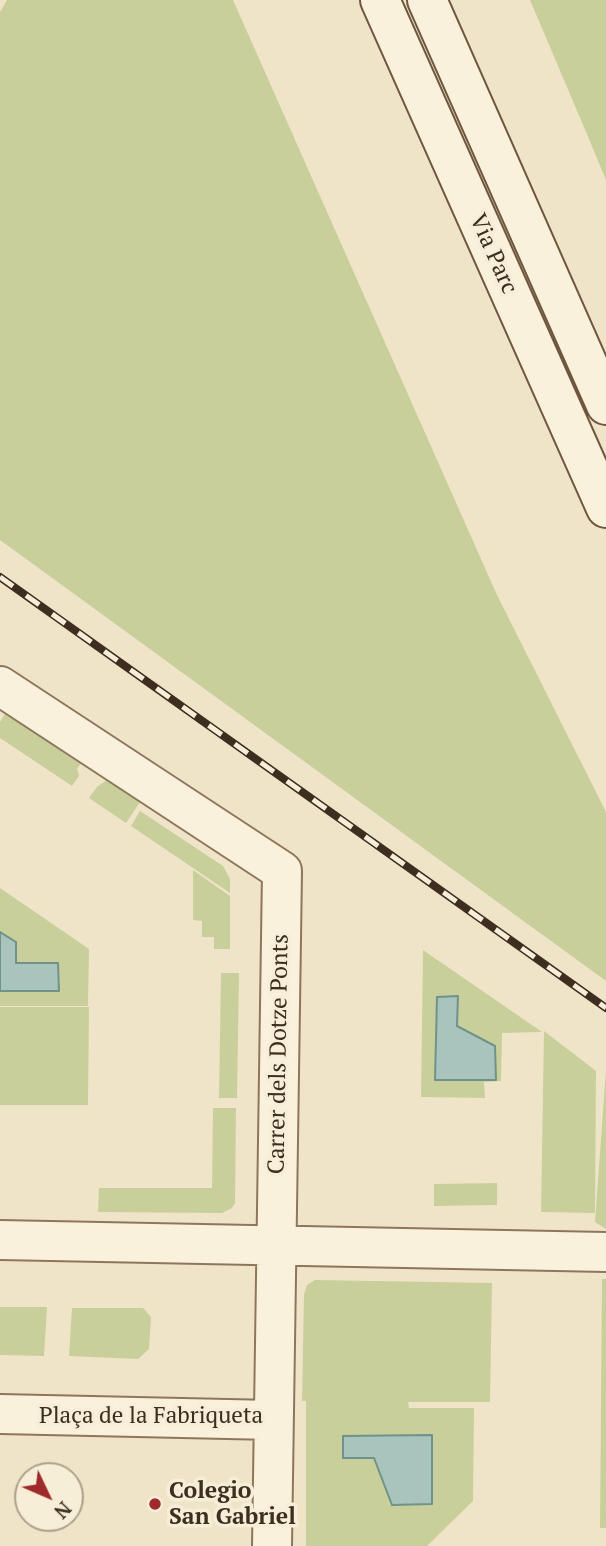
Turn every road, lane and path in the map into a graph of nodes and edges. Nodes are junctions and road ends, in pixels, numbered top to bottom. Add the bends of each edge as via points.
1 (380, 0) edge
2 (428, 0) edge
3 (606, 405) edge
4 (606, 508) edge
5 (0, 686) edge
6 (0, 1240) edge
7 (277, 1245) junction
8 (606, 1252) edge
9 (0, 1414) edge
10 (273, 1420) junction
11 (272, 1546) edge

1 - 4 street, Via Parc
2 - 3 street, Via Parc
5 - 7 street, Carrer dels Dotze Ponts via 282,871
6 - 7 street
7 - 8 street
7 - 10 street, Plaça de la Fabriqueta
9 - 10 street, Plaça de la Fabriqueta
10 - 11 street

